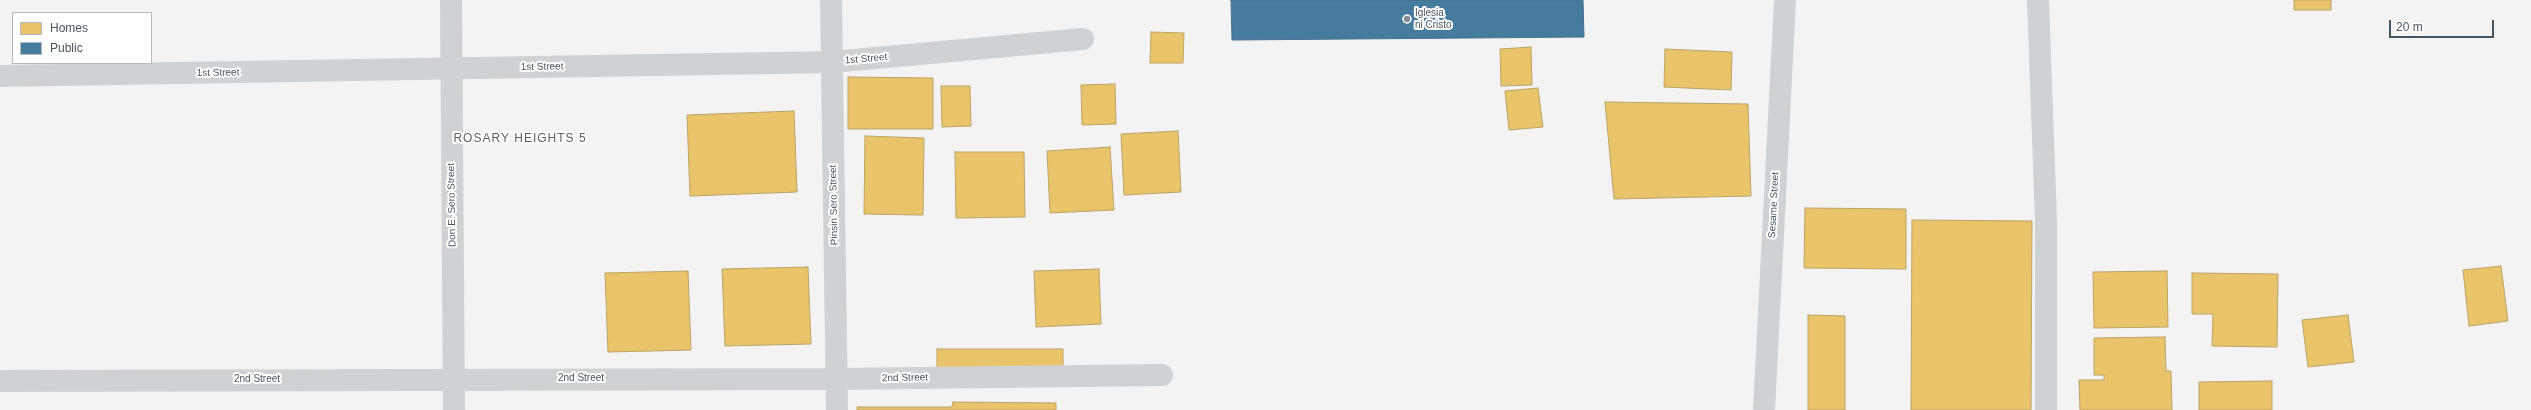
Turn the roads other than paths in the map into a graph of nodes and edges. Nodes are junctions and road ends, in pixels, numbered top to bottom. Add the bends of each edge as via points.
1 (451, 0) edge
2 (830, 0) edge
3 (1785, 0) edge
4 (2038, 0) edge
5 (1083, 38) dead end
6 (832, 62) junction
7 (451, 69) junction
8 (0, 76) edge
9 (1162, 375) dead end
10 (454, 378) junction
11 (837, 379) junction
12 (0, 381) edge
13 (454, 410) edge
14 (837, 410) edge
15 (1764, 410) edge
16 (2046, 410) edge

1 - 7 street, Don E. Sero Street
2 - 6 street, Pinsin Sero Street
3 - 15 street, Sesame Street
4 - 16 street via 2046,222
5 - 6 street, 1st Street
6 - 7 street, 1st Street
6 - 11 street, Pinsin Sero Street
7 - 8 street, 1st Street
7 - 10 street, Don E. Sero Street
9 - 11 street, 2nd Street
10 - 11 street, 2nd Street
10 - 12 street, 2nd Street
10 - 13 street, Don E. Sero Street
11 - 14 street, Pinsin Sero Street

